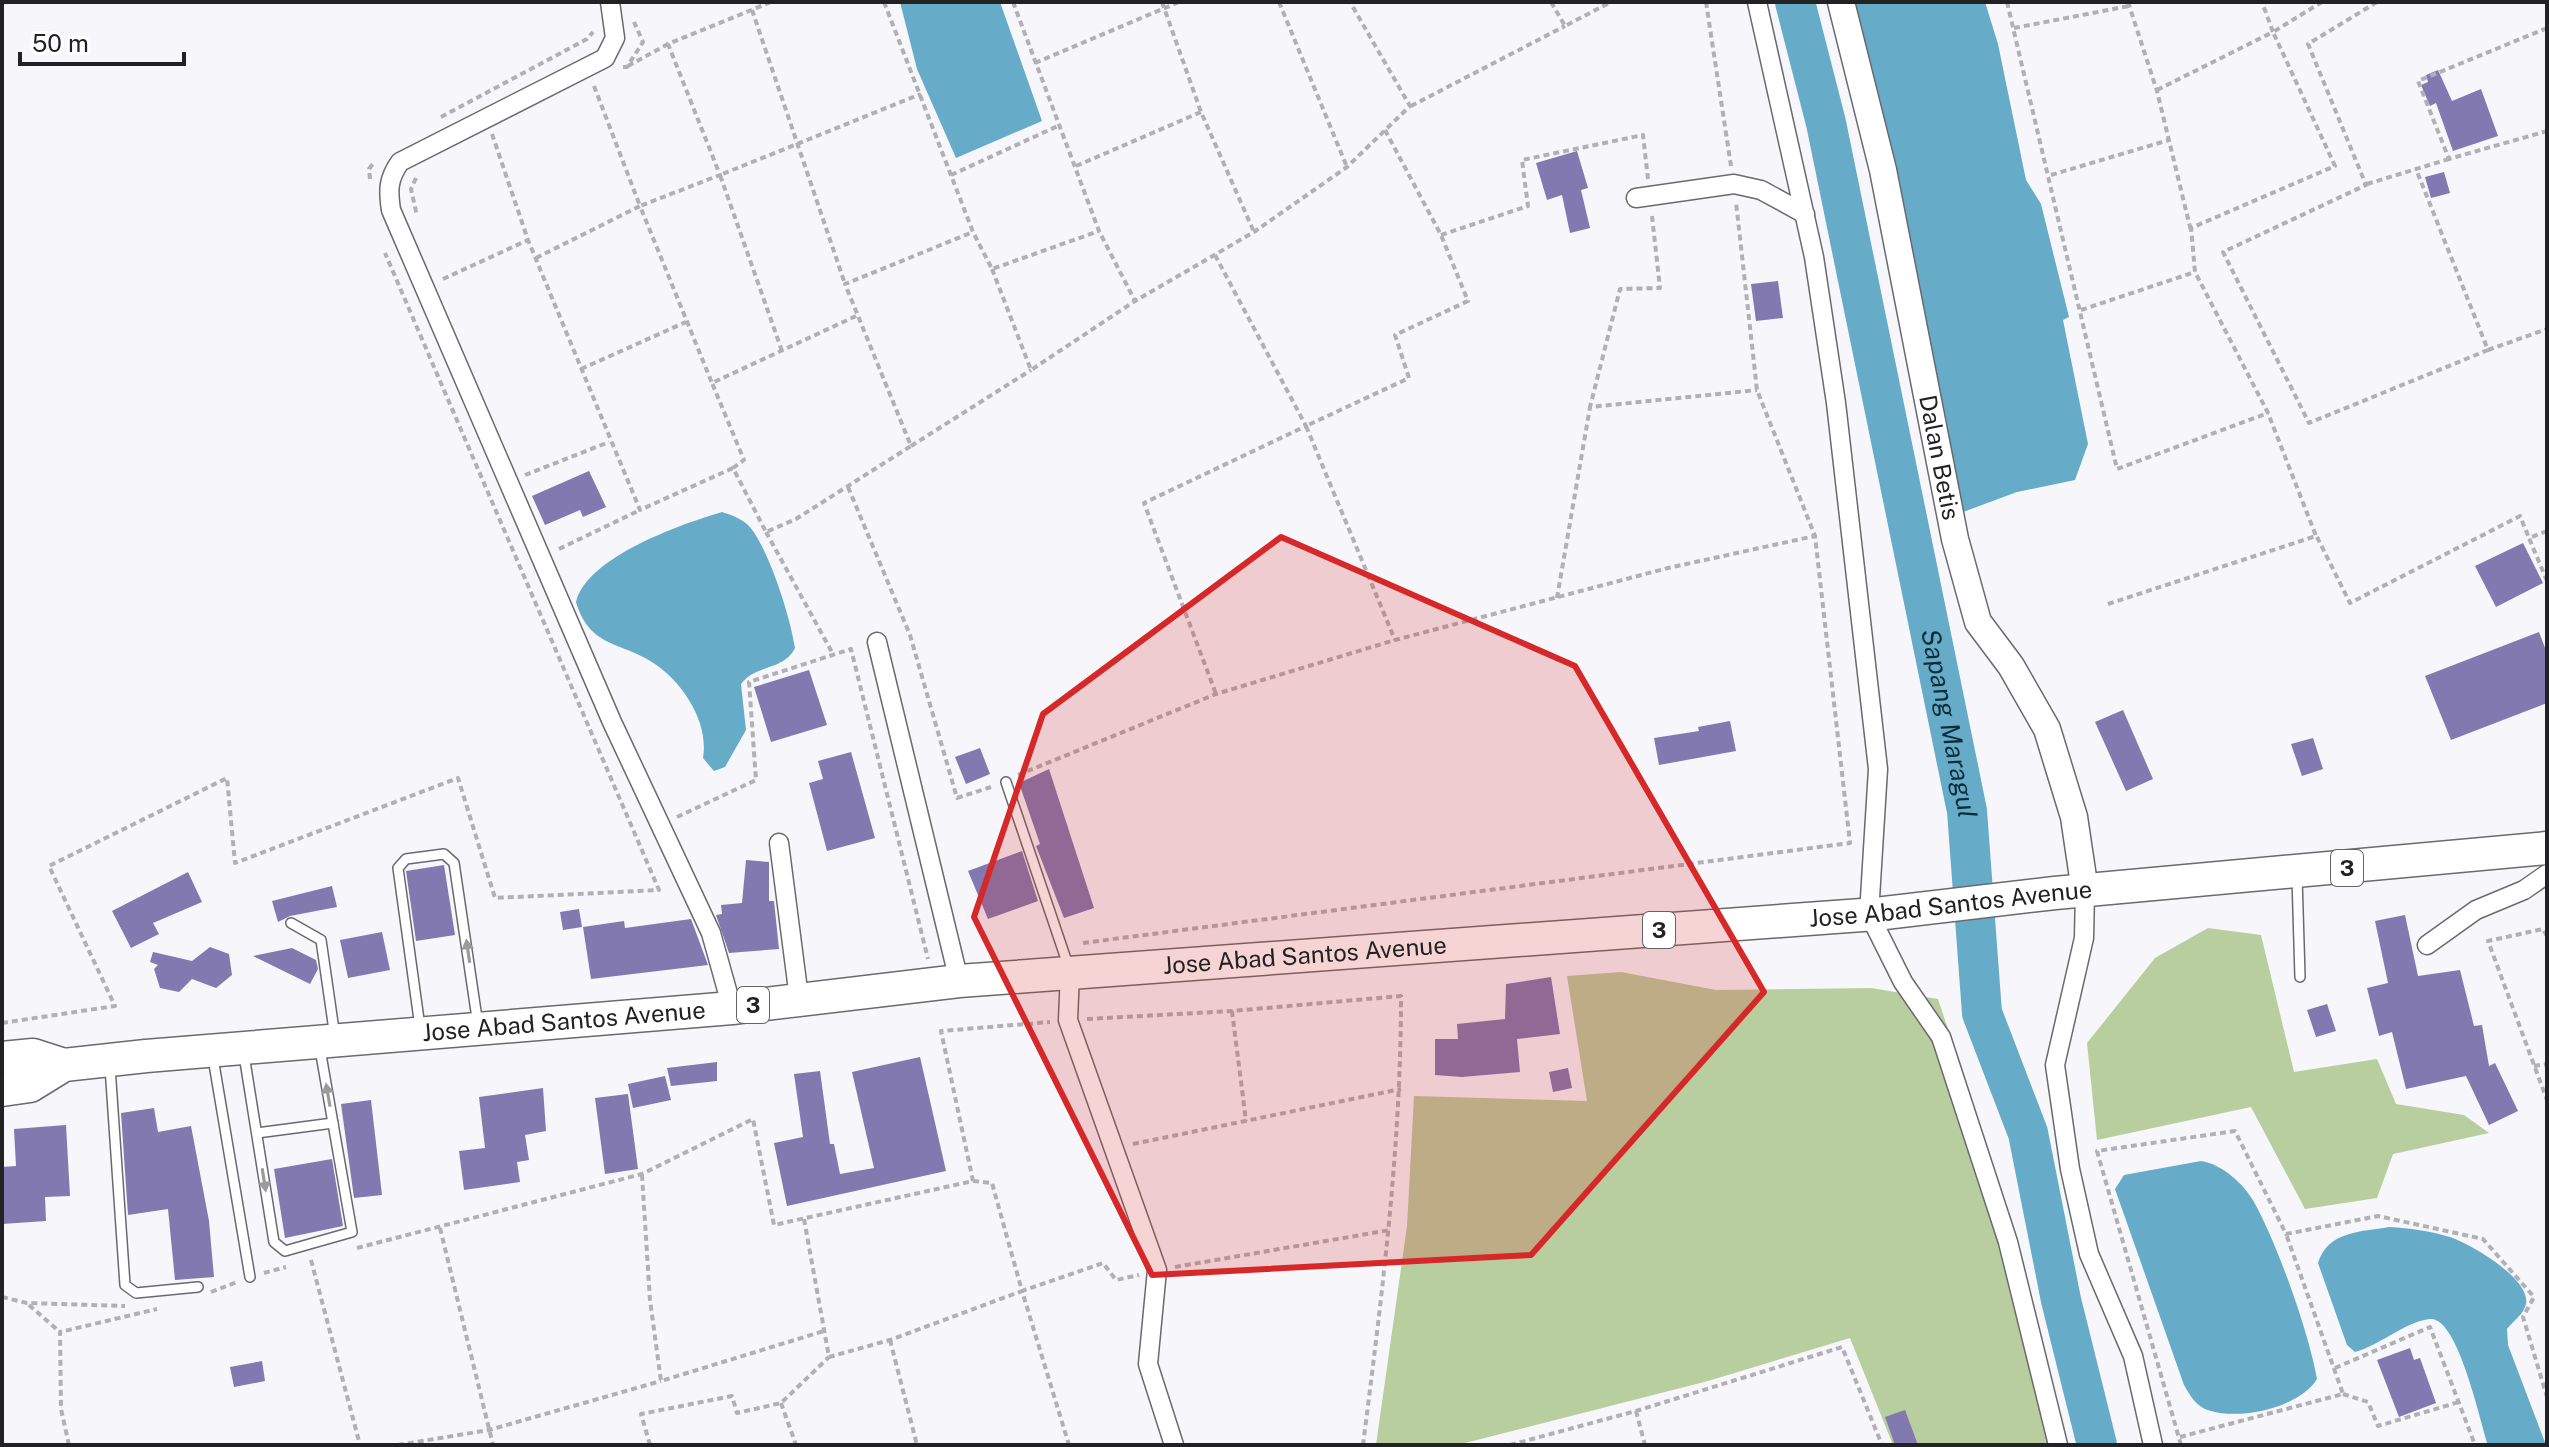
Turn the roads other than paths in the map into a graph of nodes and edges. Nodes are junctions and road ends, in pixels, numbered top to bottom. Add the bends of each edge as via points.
1 (610, 2) edge
2 (1757, 2) edge
3 (1841, 2) edge
4 (1643, 197) road end
5 (1805, 214) junction
6 (877, 642) dead end
7 (1006, 782) road end
8 (779, 843) dead end
9 (2547, 848) edge
10 (2297, 873) junction
11 (2547, 874) edge
12 (2070, 892) junction
13 (1873, 914) junction
14 (291, 923) dead end
15 (2427, 945) dead end
16 (1066, 959) junction
17 (956, 970) junction
18 (2300, 977) dead end
19 (799, 998) junction
20 (732, 1008) junction
21 (479, 1028) junction
22 (421, 1033) junction
23 (327, 1041) junction
24 (243, 1048) junction
25 (211, 1050) junction
26 (2, 1058) edge
27 (109, 1060) junction
28 (64, 1065) junction
29 (2, 1090) edge
30 (333, 1123) junction
31 (257, 1133) junction
32 (250, 1277) road end
33 (198, 1287) dead end
34 (1174, 1445) edge
35 (2058, 1445) edge
36 (2153, 1445) edge

1 - 20 street via 615,38 605,58 400,162 388,189 391,210 612,722 711,933
2 - 5 street
3 - 12 street, Dalan Betis via 1883,170 1955,539 1978,622 2047,729 2074,817
4 - 5 street via 1734,184 1761,190
5 - 13 street via 1836,403 1878,769
6 - 17 street
7 - 16 lane
8 - 19 street
9 - 10 highway, Jose Abad Santos Avenue / 3
10 - 12 highway, Jose Abad Santos Avenue / 3
10 - 18 lane
11 - 15 street via 2476,910
12 - 13 highway, Jose Abad Santos Avenue / 3
12 - 36 street via 2084,938 2055,1065 2070,1169 2089,1254 2133,1356
13 - 16 highway, Jose Abad Santos Avenue / 3
13 - 35 street via 1903,982 1941,1037 2008,1242
14 - 23 lane via 321,940
16 - 17 highway, Jose Abad Santos Avenue / 3
16 - 34 street via 1068,1020 1157,1270 1148,1364
17 - 19 highway, Jose Abad Santos Avenue / 3
19 - 20 highway, Jose Abad Santos Avenue / 3
20 - 21 highway, Jose Abad Santos Avenue / 3
21 - 22 highway, Jose Abad Santos Avenue / 3
21 -> 22 lane via 454,863 444,854 406,859 398,868
22 - 23 highway, Jose Abad Santos Avenue / 3
23 - 24 highway, Jose Abad Santos Avenue / 3
30 -> 23 lane
24 - 25 highway, Jose Abad Santos Avenue / 3
24 - 31 lane
25 - 27 highway, Jose Abad Santos Avenue / 3
25 - 32 lane
26 - 28 highway, Jose Abad Santos Avenue / 3 via 33,1055
27 - 28 highway, Jose Abad Santos Avenue / 3
27 - 33 lane via 125,1285 136,1293
28 - 29 highway, Jose Abad Santos Avenue / 3 via 30,1086
30 - 31 lane
31 -> 30 lane via 274,1242 285,1251 352,1232

